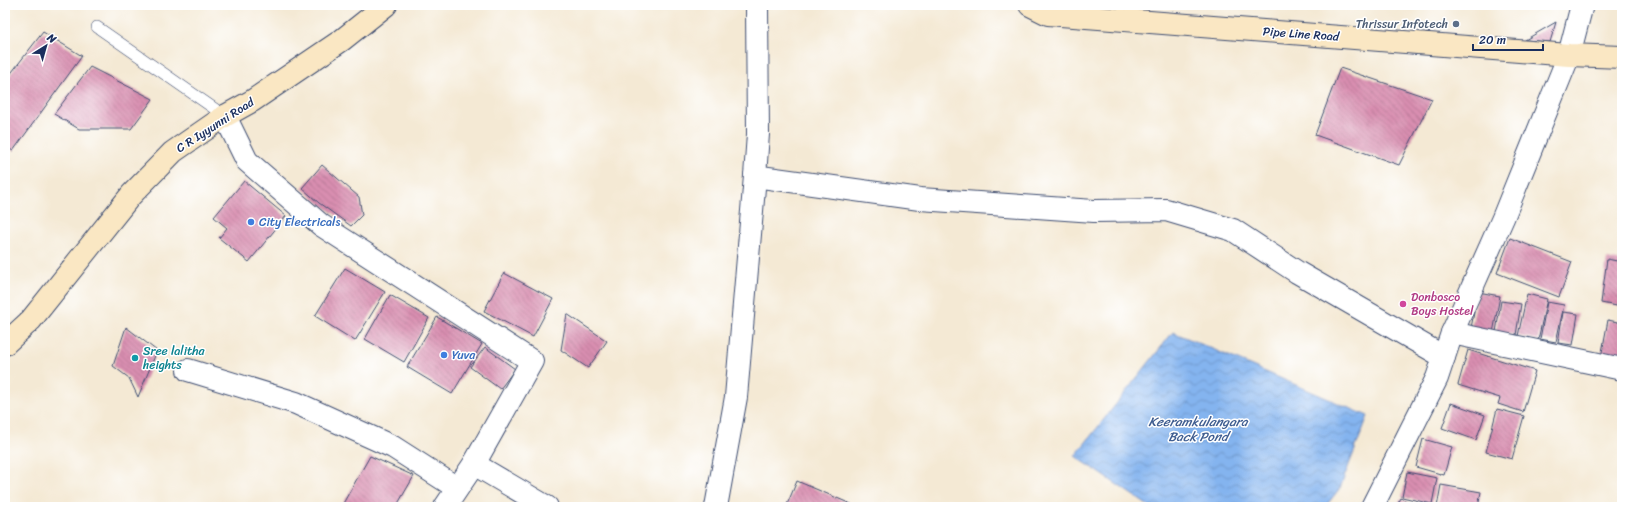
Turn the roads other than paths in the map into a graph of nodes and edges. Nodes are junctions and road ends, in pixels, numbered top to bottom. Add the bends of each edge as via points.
1 (386, 5) edge
2 (757, 5) edge
3 (1582, 5) edge
4 (1042, 8) edge
5 (97, 27) dead end
6 (1569, 55) junction
7 (1622, 57) edge
8 (225, 116) junction
9 (755, 176) junction
10 (1452, 332) junction
11 (5, 344) edge
12 (1444, 357) junction
13 (1622, 369) edge
14 (188, 370) dead end
15 (474, 464) junction
16 (457, 488) junction
17 (446, 507) edge
18 (547, 507) edge
19 (716, 507) edge
20 (1372, 507) edge

1 - 8 street, C R Iyyunni Road via 342,40 252,101
2 - 9 street via 758,134
3 - 6 street
4 - 6 street, Pipe Line Road
5 - 8 lane
6 - 7 street, Pipe Line Road
6 - 10 street via 1503,218
8 - 11 street, C R Iyyunni Road via 173,152 131,195 30,320
8 - 15 street via 247,161 321,225 532,361
9 - 12 street via 920,199 1094,211 1166,210 1233,230 1297,272
9 - 19 street via 736,397
10 - 12 street
10 - 13 street
12 - 20 street via 1437,378
14 - 16 street via 296,403 393,447
15 - 16 street
15 - 18 street
16 - 17 street

